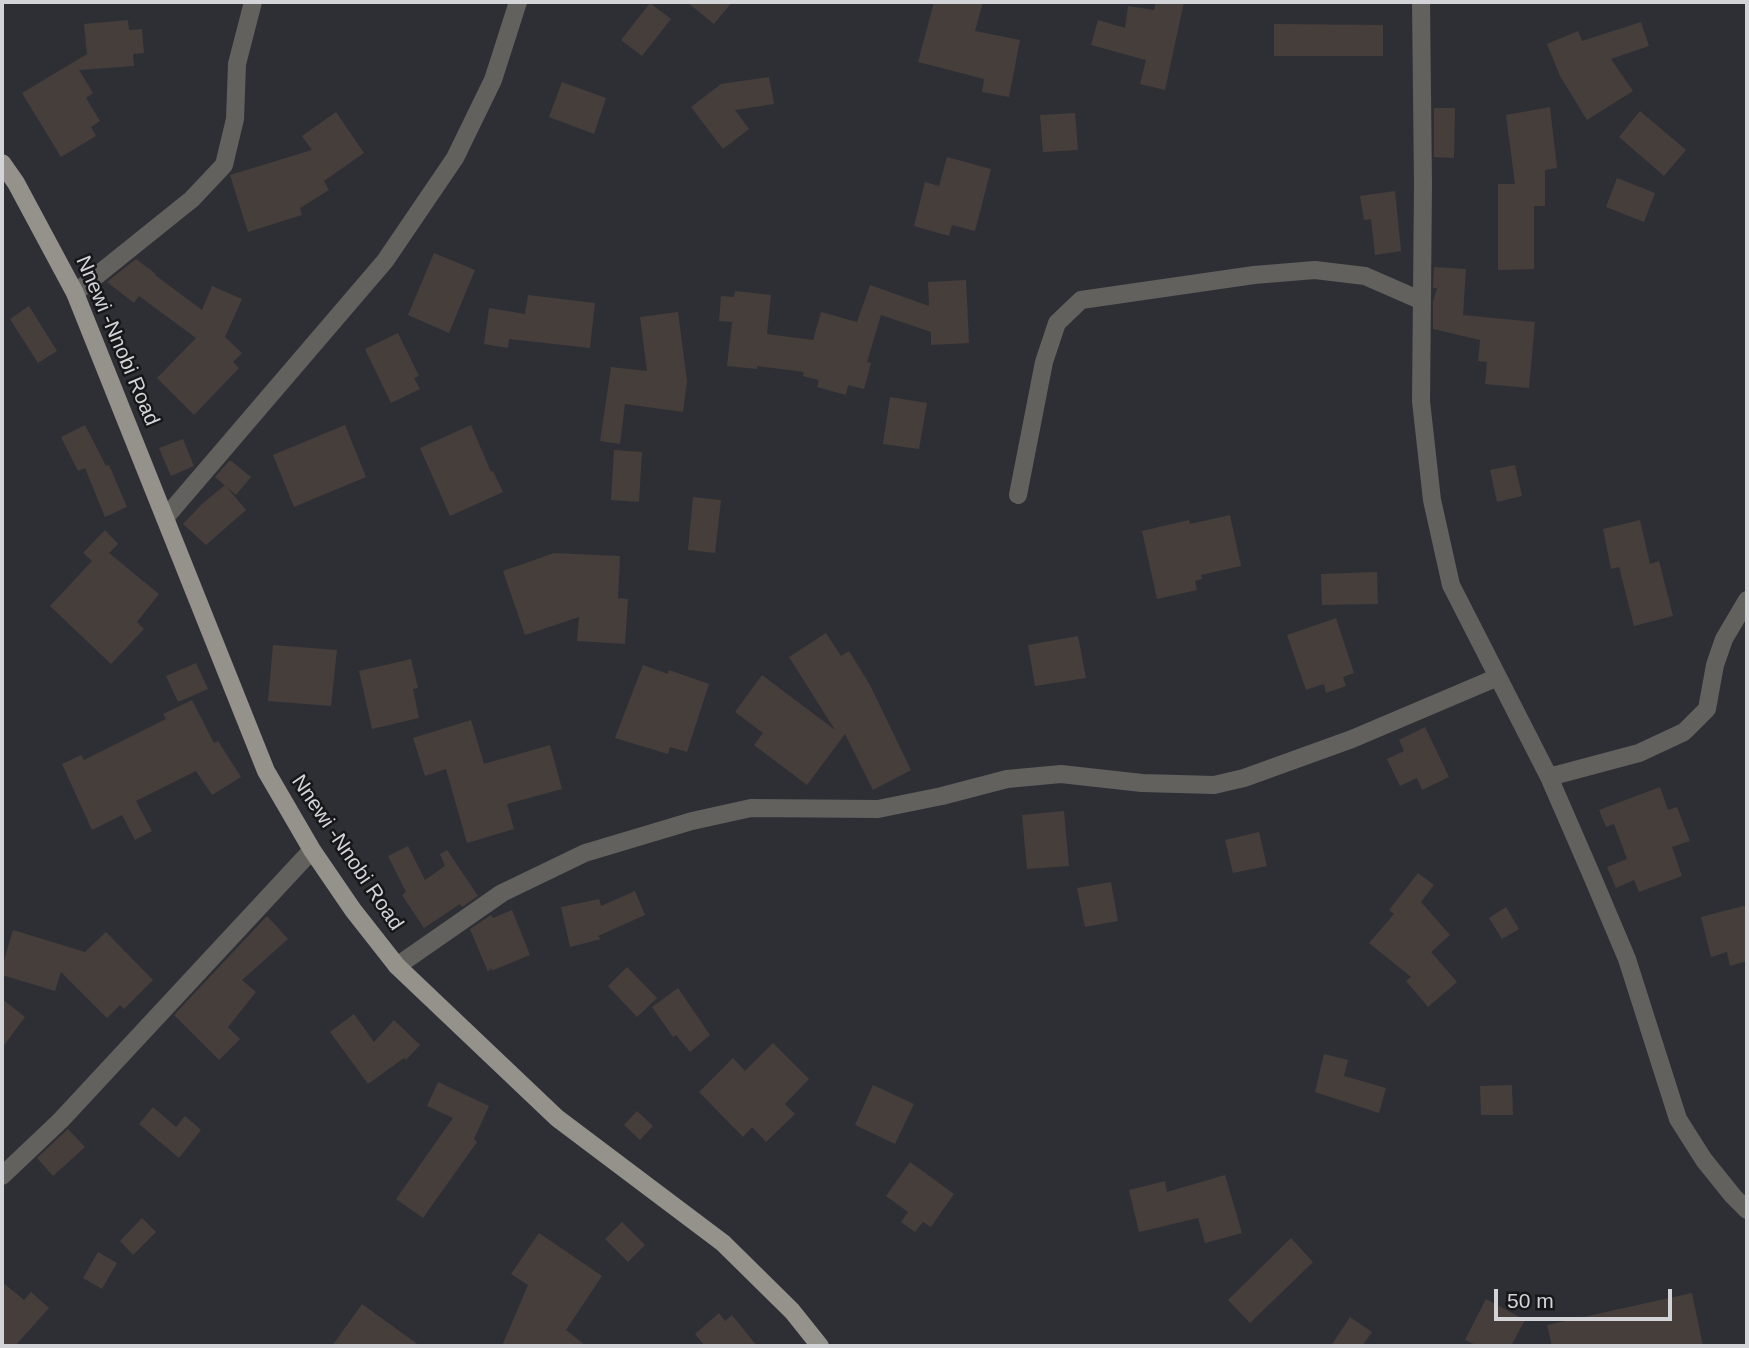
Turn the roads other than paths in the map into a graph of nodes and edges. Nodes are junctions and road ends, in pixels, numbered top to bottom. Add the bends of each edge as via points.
1 (253, 2) edge
2 (519, 2) edge
3 (1421, 2) edge
4 (2, 163) edge
5 (75, 293) junction
6 (1420, 300) junction
7 (1018, 495) dead end
8 (165, 518) junction
9 (1747, 600) edge
10 (1498, 677) junction
11 (1549, 776) junction
12 (312, 850) junction
13 (397, 966) junction
14 (4, 1169) edge
15 (1747, 1210) edge
16 (820, 1346) edge

1 - 5 street via 237,64 235,119 224,165 192,200
2 - 8 street via 493,80 455,158 385,261
3 - 6 street
4 - 5 main road, Nnewi -Nnobi Road
5 - 8 main road, Nnewi -Nnobi Road
6 - 7 street via 1365,276 1315,270 1081,300 1057,323
6 - 10 street via 1421,401 1432,500 1451,585
8 - 12 main road, Nnewi -Nnobi Road via 267,771
9 - 11 street via 1724,639 1707,709 1684,732 1639,753
10 - 11 street
10 - 13 street via 1352,739 1214,785 1061,774 1007,779 878,809 751,808 692,821 586,853 502,893
11 - 15 street via 1627,959 1678,1119 1704,1160
12 - 13 main road, Nnewi -Nnobi Road
12 - 14 street via 61,1120
13 - 16 main road, Nnewi -Nnobi Road via 557,1118 723,1243 792,1311

